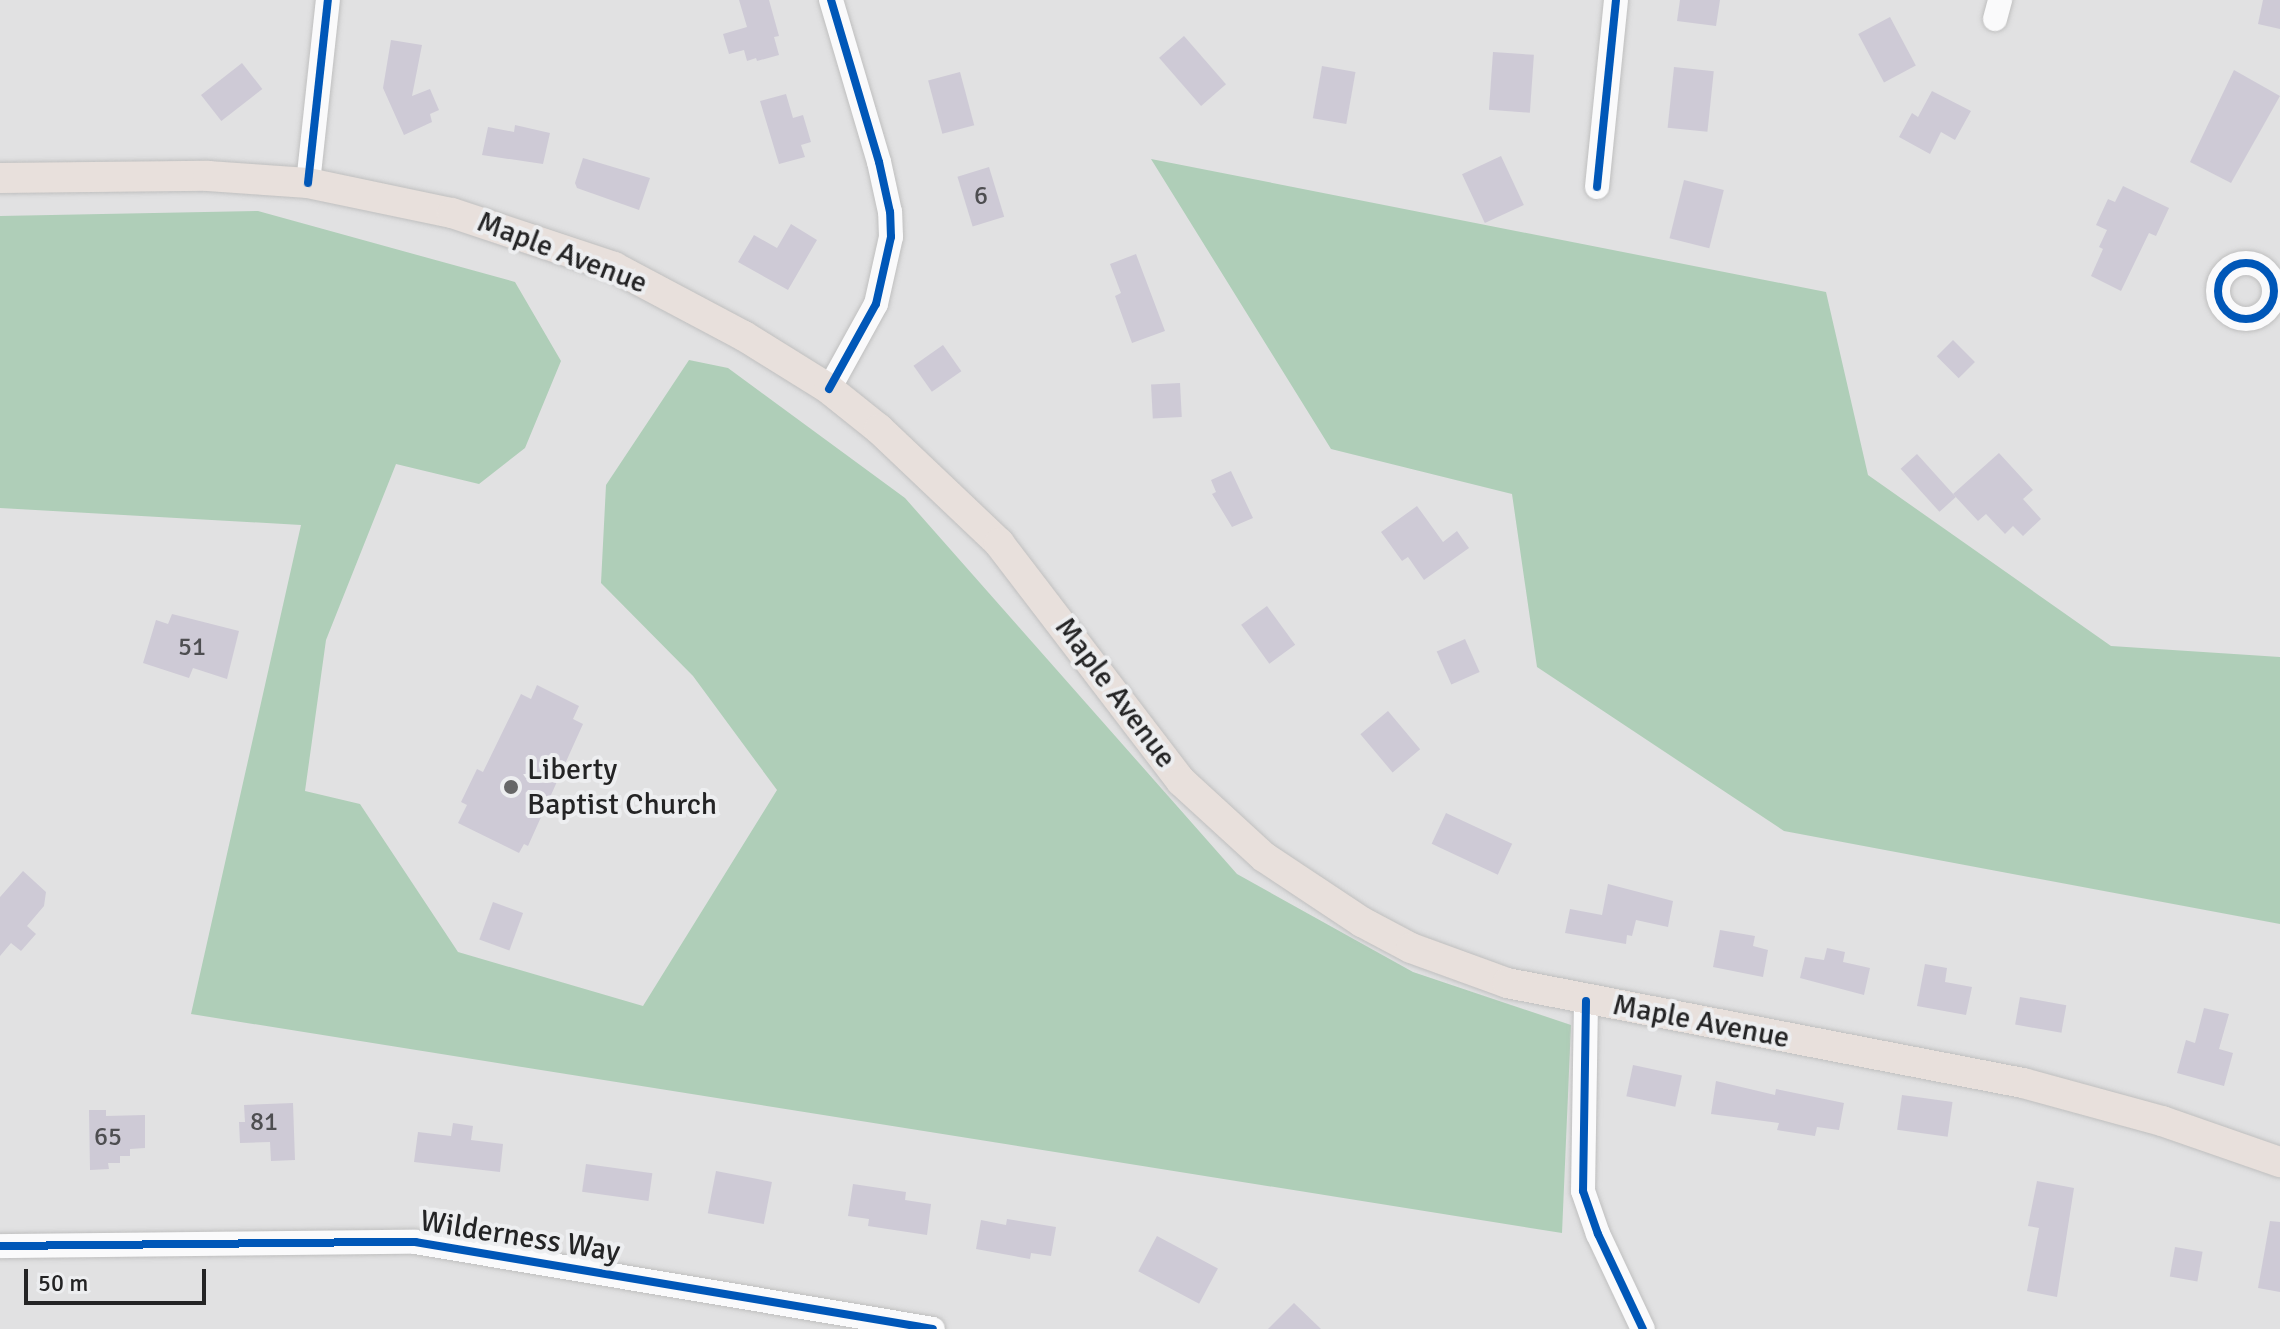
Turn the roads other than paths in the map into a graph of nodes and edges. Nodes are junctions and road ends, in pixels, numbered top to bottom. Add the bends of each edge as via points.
1 (328, 0) edge
2 (831, 0) edge
3 (1616, 0) edge
4 (0, 178) edge
5 (308, 183) junction
6 (1597, 187) dead end
7 (829, 389) junction
8 (1586, 1001) junction
9 (2280, 1162) edge
10 (0, 1246) edge
11 (933, 1329) edge
12 (1643, 1329) edge

1 - 5 street
2 - 7 street via 879,162 891,237 876,304
3 - 6 street
4 - 5 main road, Maple Avenue via 208,176
5 - 7 main road, Maple Avenue via 452,213 614,267 744,336
7 - 8 main road, Maple Avenue via 914,460 999,543 1181,781 1264,857 1312,892 1411,948 1507,983
8 - 9 main road, Maple Avenue via 2023,1083 2162,1121
8 - 12 street via 1583,1191
10 - 11 street, Wilderness Way via 415,1242

